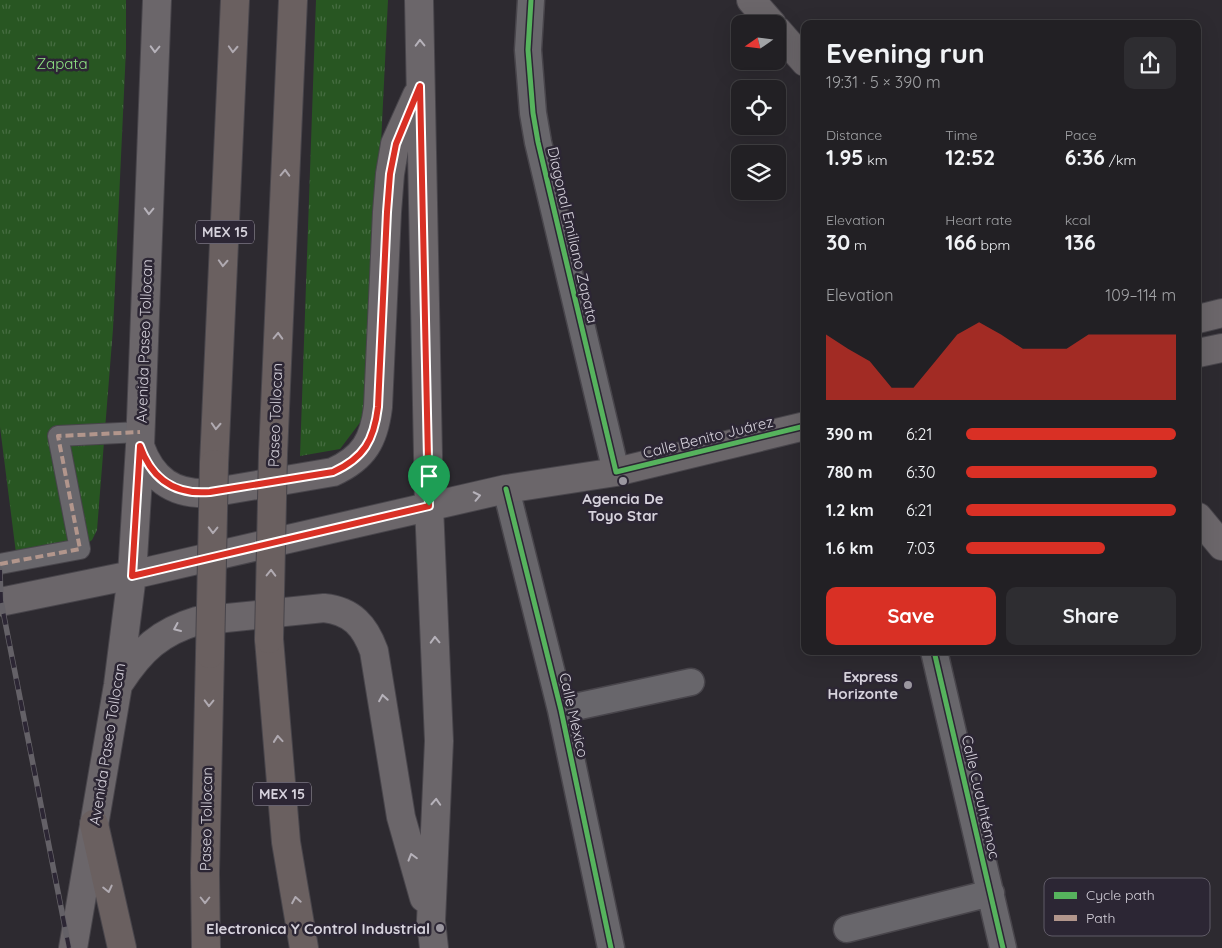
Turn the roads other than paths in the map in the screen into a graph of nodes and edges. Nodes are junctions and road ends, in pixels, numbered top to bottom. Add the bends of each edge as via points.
1 (157, 0) edge
2 (235, 0) edge
3 (293, 0) edge
4 (419, 0) edge
5 (531, 0) edge
6 (751, 0) edge
7 (764, 15) edge
8 (786, 40) edge
9 (801, 57) edge
10 (420, 86) junction
11 (1222, 314) edge
12 (1201, 318) edge
13 (1222, 348) edge
14 (1201, 352) edge
15 (801, 427) edge
16 (140, 439) junction
17 (616, 472) junction
18 (506, 489) junction
19 (429, 506) junction
20 (1201, 521) edge
21 (1222, 546) edge
22 (0, 564) edge
23 (132, 576) junction
24 (0, 602) edge
25 (935, 655) edge
26 (691, 682) dead end
27 (118, 685) junction
28 (561, 710) junction
29 (94, 824) junction
30 (991, 893) junction
31 (430, 921) junction
32 (847, 929) dead end
33 (73, 948) edge
34 (122, 948) edge
35 (206, 948) edge
36 (304, 948) edge
37 (434, 948) edge
38 (611, 948) edge
39 (1003, 948) edge

1 -> 16 main road, Avenida Paseo Tollocan
2 -> 35 highway, Paseo Tollocan / MEX 15, bridge via 214,464
36 -> 3 highway, Paseo Tollocan / MEX 15, bridge via 286,842 269,639 273,454
10 -> 4 main road
5 - 17 street, Diagonal Emiliano Zapata via 528,50 538,142
6 - 7 main road
8 - 9 main road
10 - 16 main road via 396,144 390,174 378,407 372,436 365,448 347,466 333,472 193,494 169,485 150,468
10 - 19 main road
11 - 12 main road
13 - 14 main road
15 - 17 main road, Calle Benito Juárez
16 - 22 street via 58,436 80,549
16 - 23 main road, Avenida Paseo Tollocan
17 - 18 main road, Calle Benito Juárez
19 -> 18 main road, Calle Benito Juárez
18 - 28 street, Calle México
19 - 23 main road, Calle Benito Juárez
31 -> 19 main road via 439,741
20 - 21 main road
23 - 24 main road, Calle Benito Juárez
23 - 27 main road, Avenida Paseo Tollocan
25 - 30 street, Calle Cuauhtémoc
26 - 28 street
27 - 29 main road, Avenida Paseo Tollocan
31 -> 27 main road via 401,817 376,657 370,640 357,622 338,609 324,608 197,621 154,641 131,665
28 - 38 street, Calle México
29 - 33 main road, Avenida Paseo Tollocan
29 -> 34 highway
30 - 32 street
30 - 39 street, Calle Cuauhtémoc
31 - 37 main road

